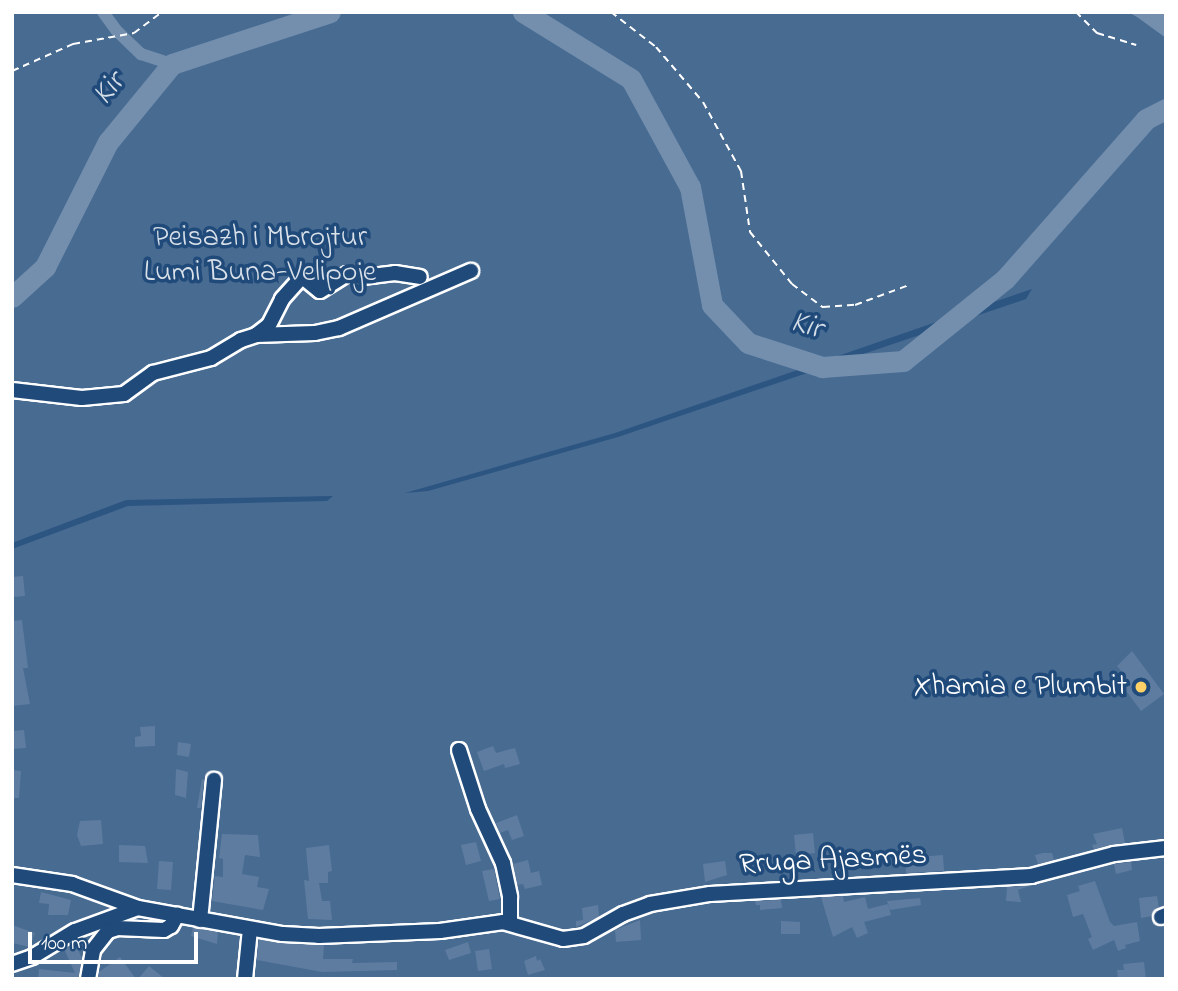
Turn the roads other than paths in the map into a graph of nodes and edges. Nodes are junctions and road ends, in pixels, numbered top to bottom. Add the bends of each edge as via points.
1 (471, 271) dead end
2 (420, 277) dead end
3 (256, 335) junction
4 (12, 390) edge
5 (459, 750) dead end
6 (214, 780) dead end
7 (1166, 848) edge
8 (12, 875) edge
9 (138, 908) junction
10 (177, 915) junction
11 (200, 920) junction
12 (510, 923) junction
13 (250, 929) junction
14 (12, 964) edge
15 (88, 979) edge
16 (245, 979) edge

1 - 3 street via 339,328
2 - 3 street via 347,274 320,291 300,279
3 - 4 street via 211,358 153,373 124,394 109,398
5 - 12 street via 478,809 503,863
6 - 11 street
7 - 12 street, Rruga Ajasmës via 1114,855 1031,876 710,894 650,904 573,938 552,937
8 - 9 street, Rruga Ajasmës via 72,884
9 - 10 street, Rruga Ajasmës
9 - 14 street via 75,931
10 - 11 street, Rruga Ajasmës
10 - 15 street via 164,930 108,931 93,950
11 - 13 street, Rruga Ajasmës
12 - 13 street, Rruga Ajasmës via 319,936
13 - 16 street

